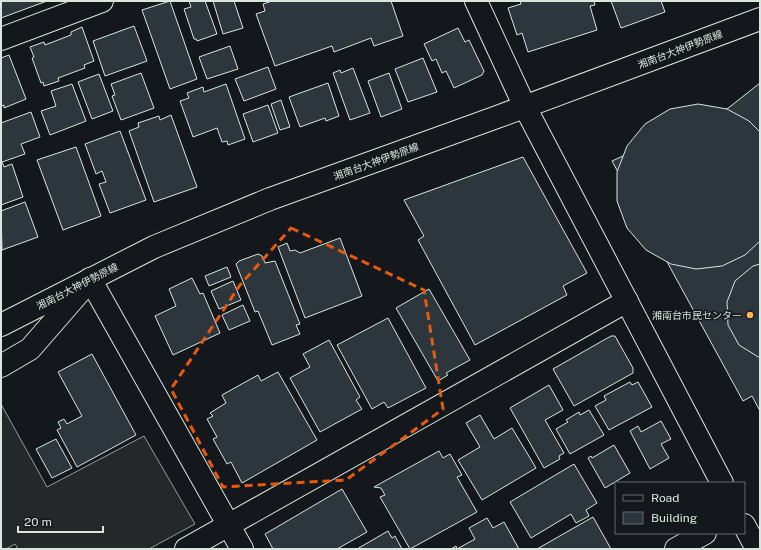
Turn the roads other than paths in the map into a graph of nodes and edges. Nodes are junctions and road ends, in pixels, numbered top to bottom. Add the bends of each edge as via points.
1 (102, 1) edge
2 (476, 1) edge
3 (760, 19) edge
4 (1, 39) edge
5 (525, 107) junction
6 (90, 279) junction
7 (627, 301) junction
8 (1, 325) edge
9 (1, 366) edge
10 (721, 482) edge
11 (229, 525) junction
12 (745, 527) edge
13 (703, 534) edge
14 (186, 549) edge
15 (242, 549) edge
16 (676, 549) edge
17 (757, 549) edge

1 - 4 street
2 - 5 street
3 - 5 street, 湘南台大神伊勢原線
5 - 6 street, 湘南台大神伊勢原線 via 270,199 154,248
5 - 7 street
6 - 8 street, 湘南台大神伊勢原線
6 - 9 street via 30,349
6 - 11 street
7 - 10 street
7 - 11 street
11 - 14 street
11 - 15 street
12 - 17 street
13 - 16 street

